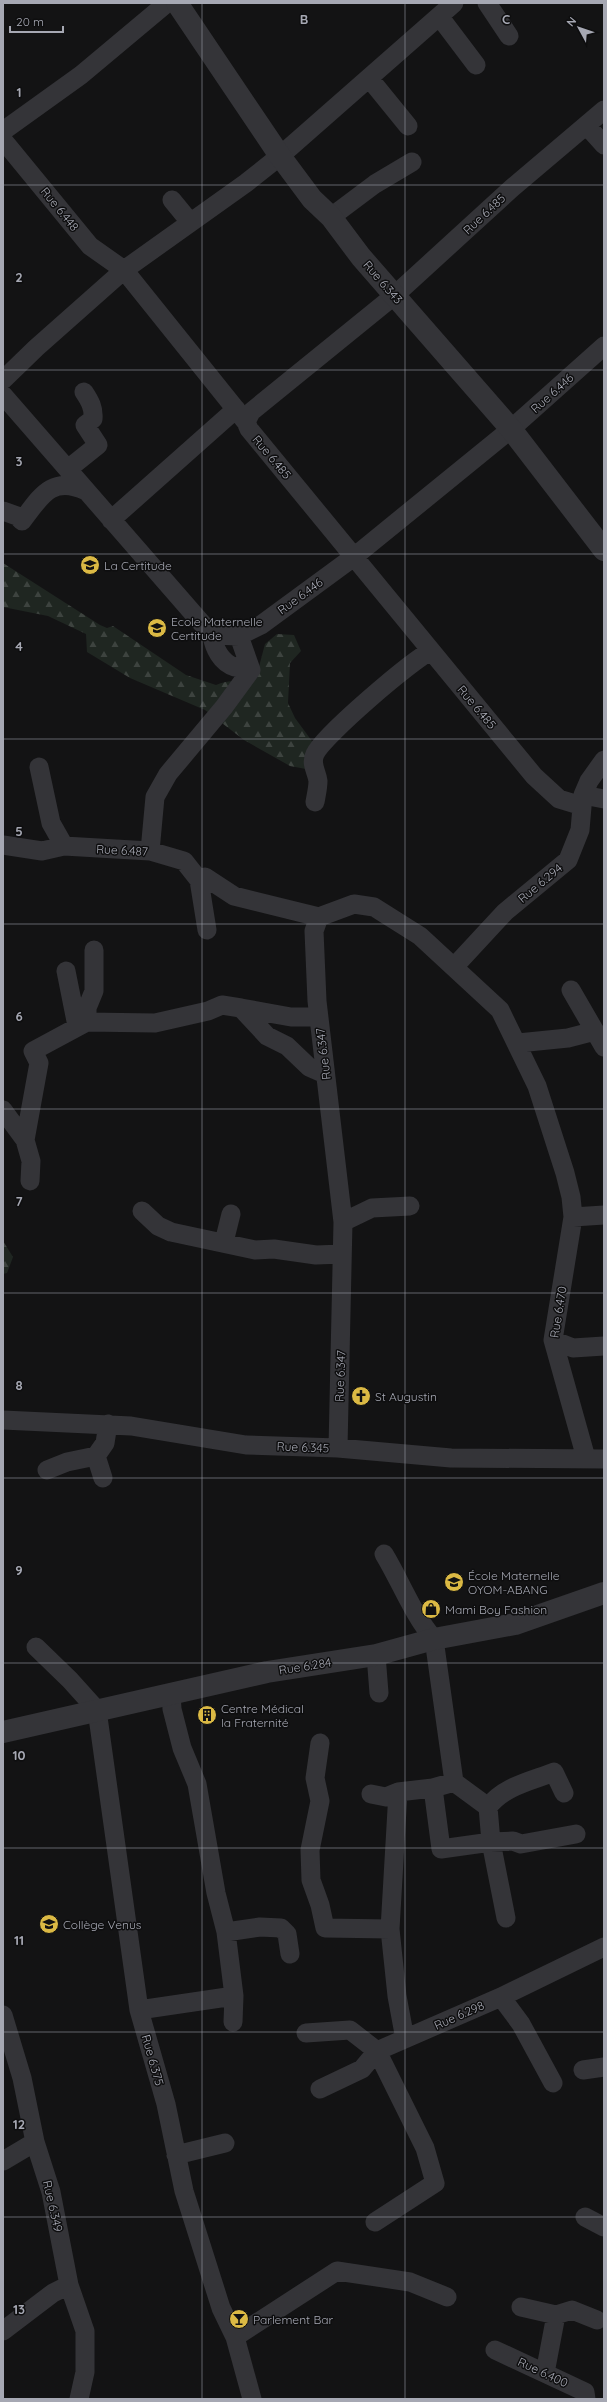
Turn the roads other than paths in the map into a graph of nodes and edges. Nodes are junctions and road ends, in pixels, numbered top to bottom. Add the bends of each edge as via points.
1 (167, 3) edge
2 (177, 3) edge
3 (454, 3) edge
4 (487, 3) edge
5 (439, 16) junction
6 (509, 36) dead end
7 (476, 65) dead end
8 (369, 78) junction
9 (604, 110) edge
10 (408, 126) dead end
11 (587, 126) junction
12 (3, 131) edge
13 (3, 140) edge
14 (604, 145) edge
15 (280, 156) junction
16 (412, 162) dead end
17 (172, 200) dead end
18 (331, 217) junction
19 (190, 222) junction
20 (124, 270) junction
21 (395, 295) junction
22 (604, 346) edge
23 (3, 380) edge
24 (84, 392) dead end
25 (3, 395) edge
26 (241, 416) junction
27 (511, 429) junction
28 (65, 464) junction
29 (53, 488) junction
30 (86, 491) junction
31 (3, 511) edge
32 (111, 520) junction
33 (604, 550) edge
34 (355, 556) junction
35 (212, 635) junction
36 (239, 636) junction
37 (431, 651) junction
38 (228, 663) junction
39 (251, 670) junction
40 (604, 760) edge
41 (39, 767) dead end
42 (604, 799) edge
43 (582, 801) junction
44 (315, 802) dead end
45 (3, 845) edge
46 (64, 846) junction
47 (150, 851) junction
48 (199, 880) junction
49 (319, 917) junction
50 (207, 930) dead end
51 (94, 950) dead end
52 (454, 967) junction
53 (66, 971) dead end
54 (570, 990) dead end
55 (241, 1008) junction
56 (318, 1017) junction
57 (82, 1024) junction
58 (599, 1039) edge
59 (518, 1043) junction
60 (325, 1074) junction
61 (3, 1110) edge
62 (25, 1140) junction
63 (30, 1181) dead end
64 (410, 1206) dead end
65 (142, 1211) dead end
66 (231, 1214) dead end
67 (604, 1215) edge
68 (573, 1218) junction
69 (343, 1222) junction
70 (224, 1242) junction
71 (342, 1254) junction
72 (552, 1340) junction
73 (604, 1346) edge
74 (3, 1420) edge
75 (108, 1424) junction
76 (338, 1448) junction
77 (96, 1456) junction
78 (595, 1459) edge
79 (47, 1470) dead end
80 (103, 1478) dead end
81 (384, 1554) dead end
82 (604, 1593) edge
83 (434, 1640) junction
84 (36, 1647) dead end
85 (376, 1655) junction
86 (379, 1693) dead end
87 (171, 1694) junction
88 (97, 1710) junction
89 (3, 1732) edge
90 (320, 1743) dead end
91 (454, 1782) junction
92 (434, 1788) junction
93 (398, 1792) junction
94 (564, 1793) dead end
95 (371, 1794) dead end
96 (488, 1807) junction
97 (576, 1834) dead end
98 (491, 1842) junction
99 (506, 1918) dead end
100 (390, 1929) junction
101 (226, 1932) junction
102 (604, 1947) edge
103 (290, 1954) dead end
104 (234, 1996) junction
105 (501, 1997) junction
106 (139, 2010) junction
107 (4, 2022) edge
108 (233, 2022) dead end
109 (306, 2033) dead end
110 (405, 2038) junction
111 (376, 2050) junction
112 (604, 2067) edge
113 (583, 2070) dead end
114 (553, 2083) dead end
115 (320, 2089) dead end
116 (35, 2142) junction
117 (225, 2143) dead end
118 (176, 2155) junction
119 (3, 2161) edge
120 (585, 2217) dead end
121 (375, 2222) dead end
122 (604, 2227) edge
123 (69, 2285) junction
124 (447, 2296) dead end
125 (521, 2307) dead end
126 (556, 2315) junction
127 (597, 2320) dead end
128 (3, 2332) edge
129 (235, 2337) junction
130 (495, 2350) dead end
131 (545, 2373) junction
132 (79, 2399) edge
133 (252, 2399) edge
134 (586, 2399) edge

1 - 12 street via 81,75
2 - 15 street, Rue 6.343
3 - 5 street
4 - 6 street
5 - 7 street
5 - 8 street
8 - 10 street
8 - 15 street
9 - 11 street, Rue 6.485
11 - 14 street
11 - 21 street, Rue 6.485 via 512,188
13 - 20 street, Rue 6.448 via 90,246
15 - 18 street, Rue 6.343 via 312,199
15 - 19 street
16 - 18 street via 375,184
17 - 19 street
18 - 21 street, Rue 6.343 via 361,257
19 - 20 street
20 - 23 street
20 - 26 street, Rue 6.448
21 - 26 street, Rue 6.485 via 251,412
21 - 27 street, Rue 6.343
22 - 27 street, Rue 6.446
24 - 28 street via 92,404 93,412 92,419 85,425 98,445
25 - 28 street
26 - 32 street
26 - 34 street, Rue 6.485 via 249,429
27 - 33 street, Rue 6.343
27 - 34 street, Rue 6.446
28 - 29 street
28 - 30 street
29 - 30 street via 72,484
29 - 31 street via 43,493 22,521 17,516
30 - 32 street
32 - 35 street
34 - 36 street, Rue 6.446 via 261,624
34 - 37 street, Rue 6.485
35 - 36 street
35 - 38 street via 215,650
36 - 38 street
36 - 39 street
37 - 43 street, Rue 6.485 via 534,776 559,799
37 - 44 street via 354,712 320,747 314,755 313,765 318,781
38 - 39 street
39 - 47 street via 168,774 155,797
40 - 43 street, Rue 6.294 via 589,781
41 - 46 street via 51,823
42 - 43 street, Rue 6.485
43 - 52 street, Rue 6.294 via 580,830 568,860 505,912
45 - 46 street, Rue 6.487 via 42,851
46 - 47 street, Rue 6.487
47 - 48 street, Rue 6.487 via 192,861
48 - 49 street via 205,877 234,896
48 - 50 street
49 - 52 street via 354,904 374,907 420,936
49 - 56 street, Rue 6.347 via 314,931
51 - 57 street via 94,991
52 - 59 street via 500,1010
53 - 57 street
54 - 58 street
55 - 56 street via 291,1017
55 - 57 street via 222,1005 208,1011 155,1023
55 - 60 street via 267,1036 286,1046 309,1066
56 - 60 street, Rue 6.347
57 - 62 street via 33,1051 40,1063
58 - 59 street via 568,1038
59 - 68 street, Rue 6.470 via 537,1086 553,1133 571,1197
60 - 69 street, Rue 6.347
61 - 62 street
62 - 63 street via 31,1166
64 - 69 street via 372,1208
65 - 70 street via 158,1226 171,1232
66 - 70 street
67 - 68 street
68 - 72 street, Rue 6.470
69 - 71 street, Rue 6.347
70 - 71 street via 255,1250
71 - 76 street, Rue 6.347
72 - 73 street via 573,1348
72 - 78 street, Rue 6.470
74 - 75 street, Rue 6.345
75 - 76 street, Rue 6.345 via 246,1446
75 - 77 street via 105,1443
76 - 78 street, Rue 6.345 via 452,1458
77 - 79 street via 67,1462
77 - 80 street
81 - 83 street via 401,1582 421,1625
82 - 83 street, Rue 6.284 via 515,1624
83 - 85 street, Rue 6.284
83 - 91 street
84 - 88 street
85 - 86 street
85 - 87 street, Rue 6.284 via 267,1672
87 - 88 street, Rue 6.284
87 - 101 street via 172,1709 182,1748 197,1784 216,1893
88 - 89 street, Rue 6.284
88 - 106 street, Rue 6.375
90 - 100 street via 316,1778 320,1801 313,1832 311,1880 325,1928
91 - 92 street
91 - 96 street
92 - 93 street
92 - 98 street via 441,1849
93 - 95 street via 386,1797
93 - 100 street
94 - 96 street via 554,1772 507,1790 495,1798
96 - 98 street
97 - 98 street via 521,1844 512,1840
98 - 99 street
100 - 110 street via 396,1996
101 - 103 street via 260,1927 281,1928 288,1934
101 - 104 street
102 - 105 street, Rue 6.298
104 - 106 street
104 - 108 street
105 - 110 street, Rue 6.298
105 - 114 street via 521,2024
106 - 118 street, Rue 6.375 via 166,2104
107 - 116 street, Rue 6.349 via 22,2078
109 - 111 street via 350,2030
110 - 111 street, Rue 6.298
111 - 115 street via 362,2069
111 - 121 street via 425,2148 435,2183
112 - 113 street
116 - 119 street
116 - 123 street, Rue 6.349 via 50,2192
117 - 118 street
118 - 129 street, Rue 6.375 via 184,2191 211,2279
120 - 122 street
123 - 128 street via 53,2293
123 - 132 street, Rue 6.349 via 85,2331 85,2372
124 - 129 street via 410,2282 337,2271
125 - 126 street
126 - 127 street via 572,2310
126 - 131 street
129 - 133 street, Rue 6.375
130 - 131 street, Rue 6.400
131 - 134 street, Rue 6.400 via 585,2392

